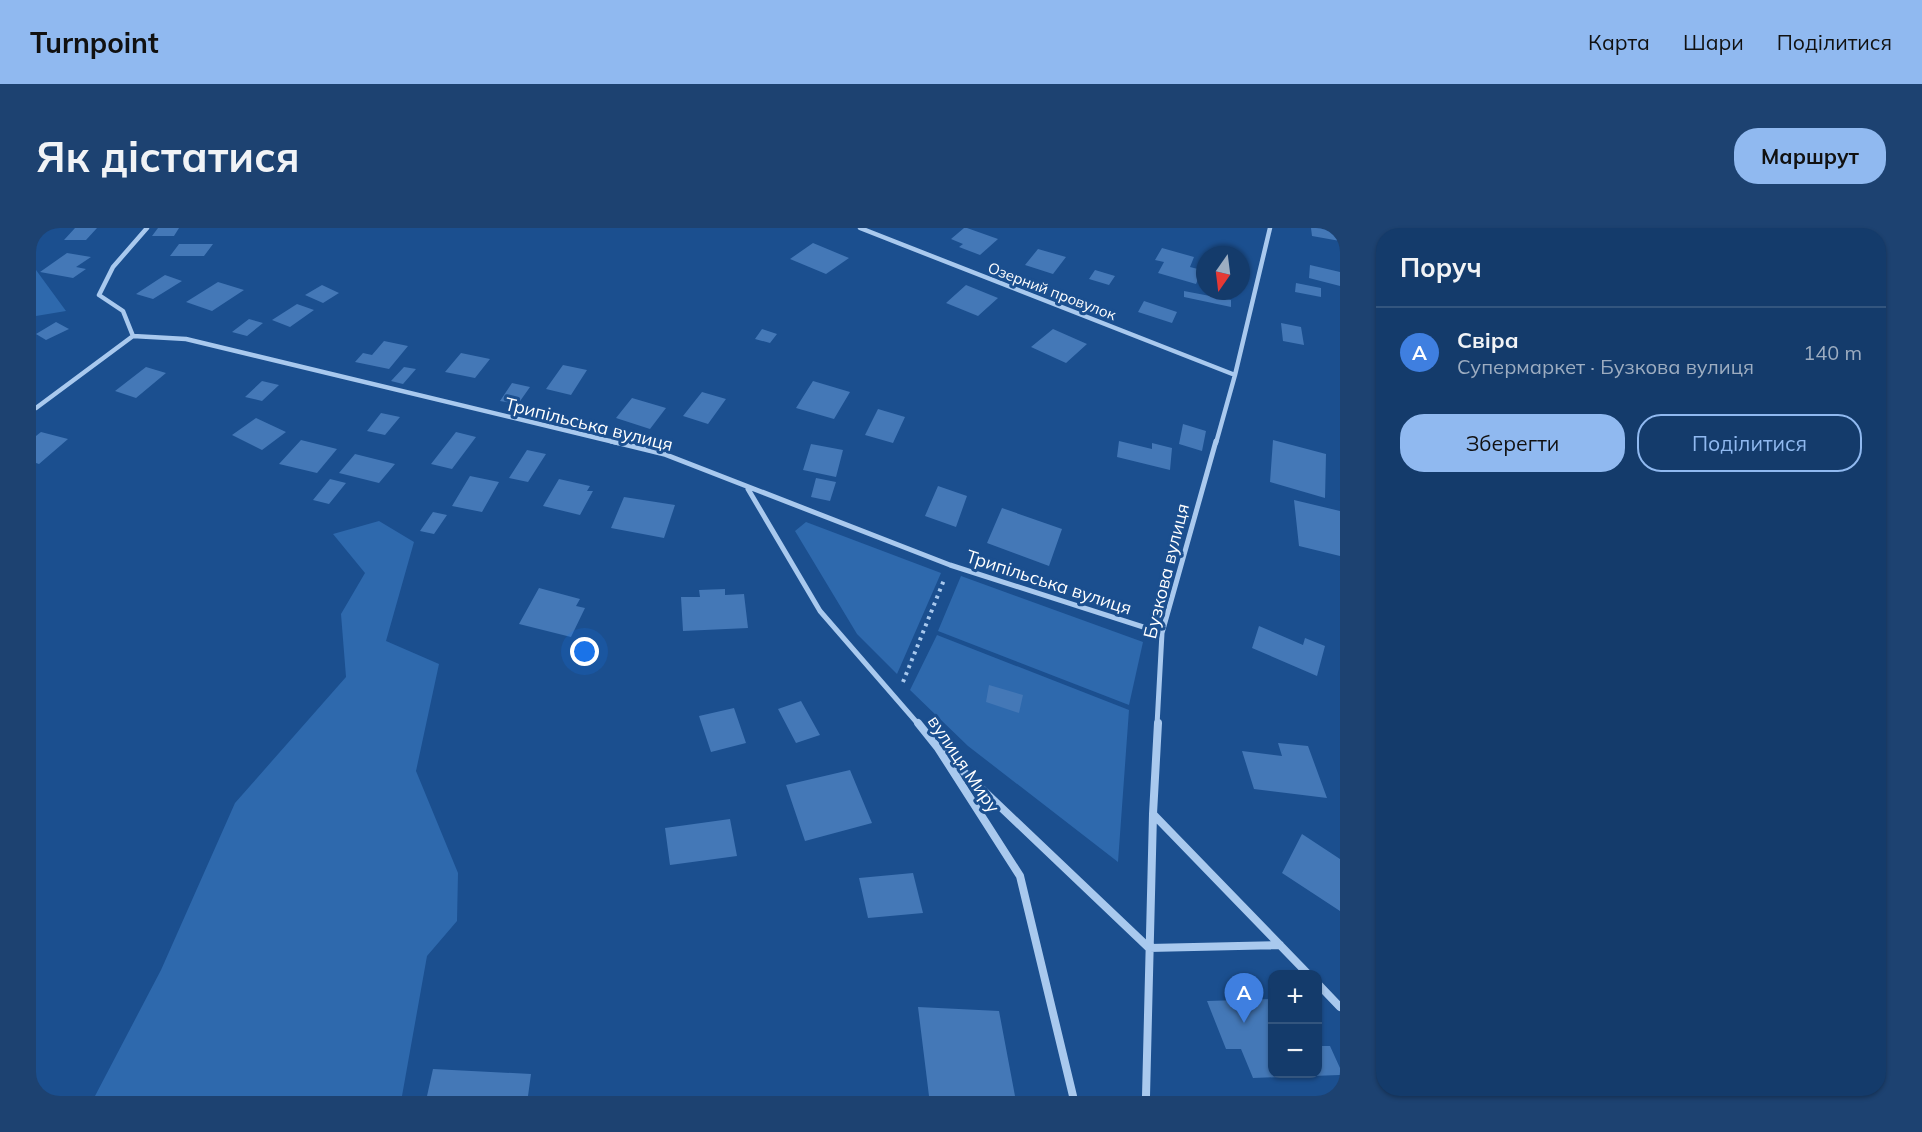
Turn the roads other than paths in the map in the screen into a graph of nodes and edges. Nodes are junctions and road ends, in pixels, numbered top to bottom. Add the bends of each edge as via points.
1 (147, 228) edge
2 (860, 228) edge
3 (1270, 228) edge
4 (133, 336) junction
5 (1235, 375) junction
6 (36, 408) edge
7 (747, 488) junction
8 (1162, 633) junction
9 (938, 748) junction
10 (1153, 814) junction
11 (1280, 945) junction
12 (1149, 948) junction
13 (1303, 970) edge
14 (1322, 989) edge
15 (1340, 1007) edge
16 (1073, 1096) edge
17 (1146, 1096) edge

1 - 4 street via 119,259 99,295 123,311
2 - 5 street, Озерний провулок
3 - 5 street, Бузкова вулиця
4 - 6 street
4 - 7 street, Трипільська вулиця via 186,339 664,454
5 - 8 street, Бузкова вулиця
7 - 8 street, Трипільська вулиця via 950,565
7 - 9 street, вулиця Миру via 820,611
8 - 10 street, Бузкова вулиця
9 - 12 street
9 - 16 street, вулиця Миру via 1020,876
10 - 11 street
10 - 12 street, Бузкова вулиця
11 - 12 street
11 - 13 street
12 - 17 street, Бузкова вулиця
14 - 15 street

